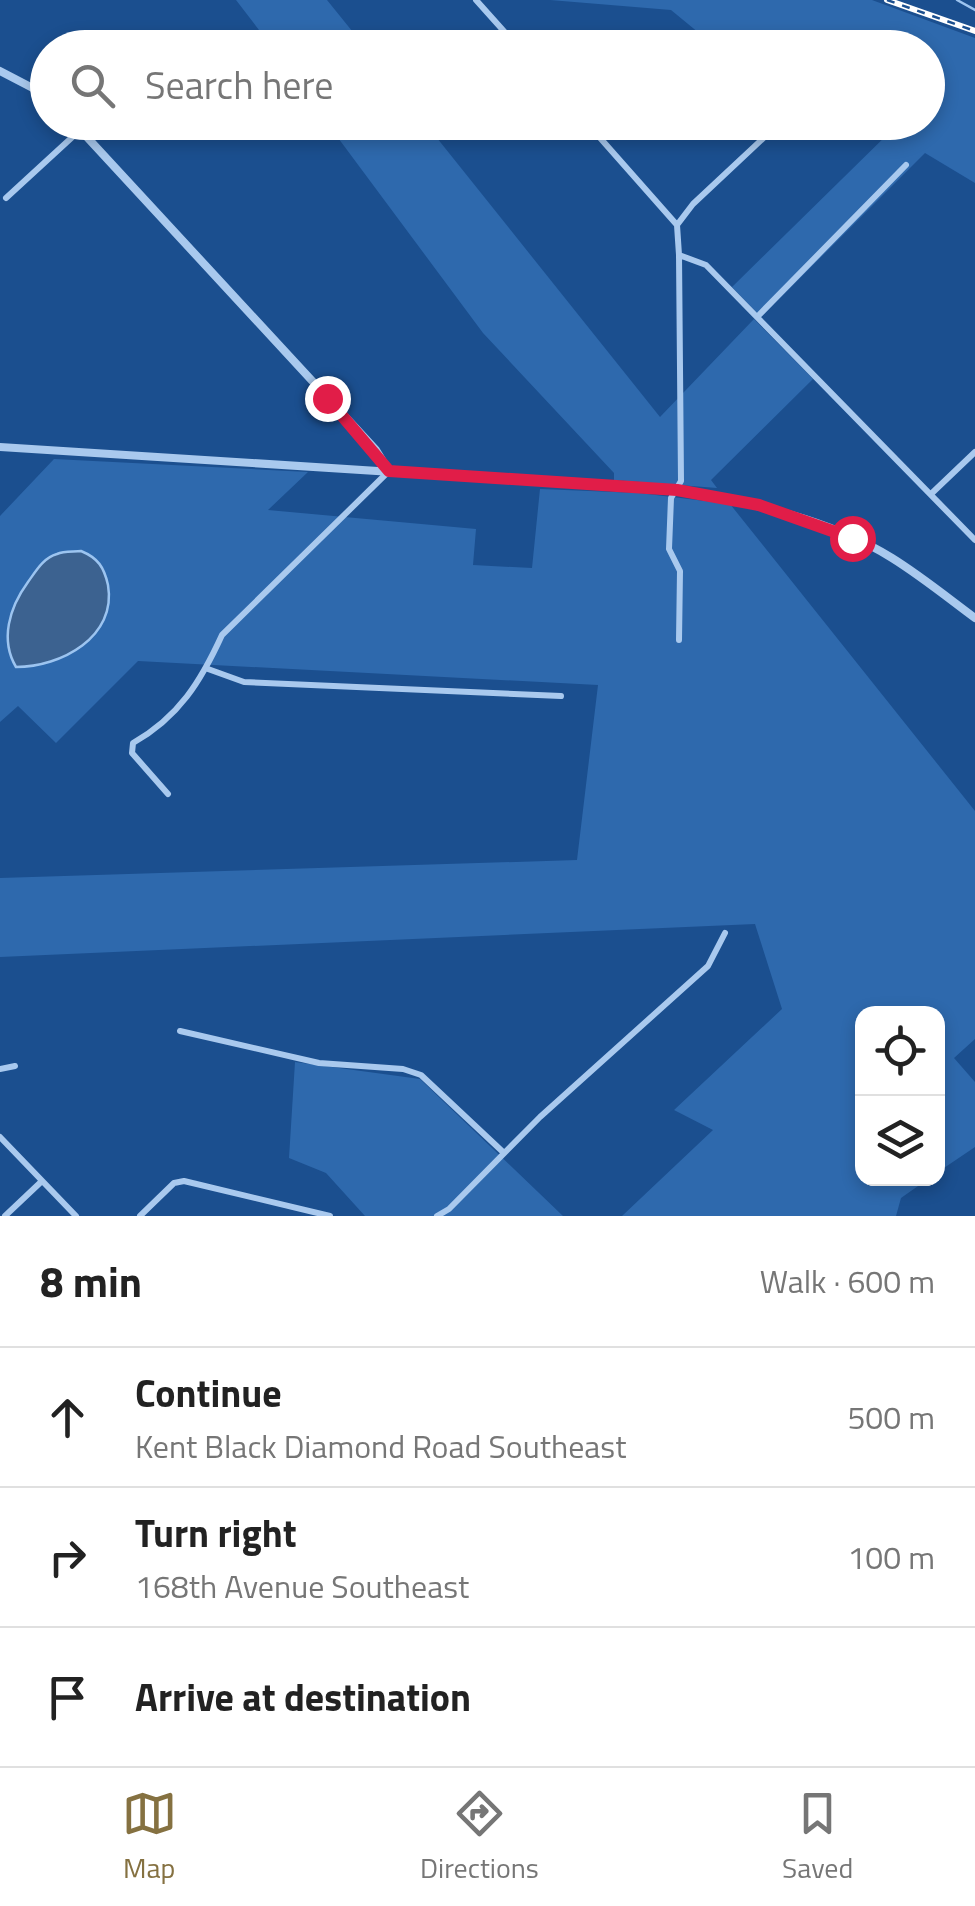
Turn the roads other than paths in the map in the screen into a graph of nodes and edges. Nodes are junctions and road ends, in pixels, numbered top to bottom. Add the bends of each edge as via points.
1 (476, 0) edge
2 (503, 30) edge
3 (0, 71) edge
4 (30, 87) edge
5 (63, 140) edge
6 (90, 140) edge
7 (602, 140) edge
8 (761, 140) edge
9 (906, 164) dead end
10 (6, 198) dead end
11 (677, 225) junction
12 (679, 255) junction
13 (757, 317) junction
14 (0, 447) edge
15 (975, 452) edge
16 (389, 471) junction
17 (677, 490) junction
18 (930, 494) junction
19 (975, 540) edge
20 (975, 618) edge
21 (679, 640) dead end
22 (208, 670) junction
23 (561, 696) dead end
24 (168, 794) dead end
25 (725, 932) dead end
26 (180, 1030) dead end
27 (15, 1066) dead end
28 (0, 1069) edge
29 (0, 1137) edge
30 (503, 1152) junction
31 (42, 1181) junction
32 (5, 1216) edge
33 (76, 1216) edge
34 (140, 1216) edge
35 (330, 1216) edge
36 (437, 1216) edge

1 - 2 street
3 - 4 street
5 - 10 street
6 - 16 street
7 - 11 street
8 - 11 street
9 - 13 street
11 - 12 street
12 - 13 street via 706,264
12 - 17 street
13 - 18 street
14 - 16 street
15 - 18 street
16 - 17 street
16 - 22 street via 222,635
17 - 20 street via 759,505 852,538 892,558
17 - 21 street via 669,549 680,570
18 - 19 street
22 - 23 street via 244,682
22 - 24 street via 168,720 131,748
25 - 30 street via 708,966
26 - 30 street via 319,1064 421,1075
27 - 28 street
29 - 31 street
30 - 36 street
31 - 32 street
31 - 33 street
34 - 35 street via 184,1181

